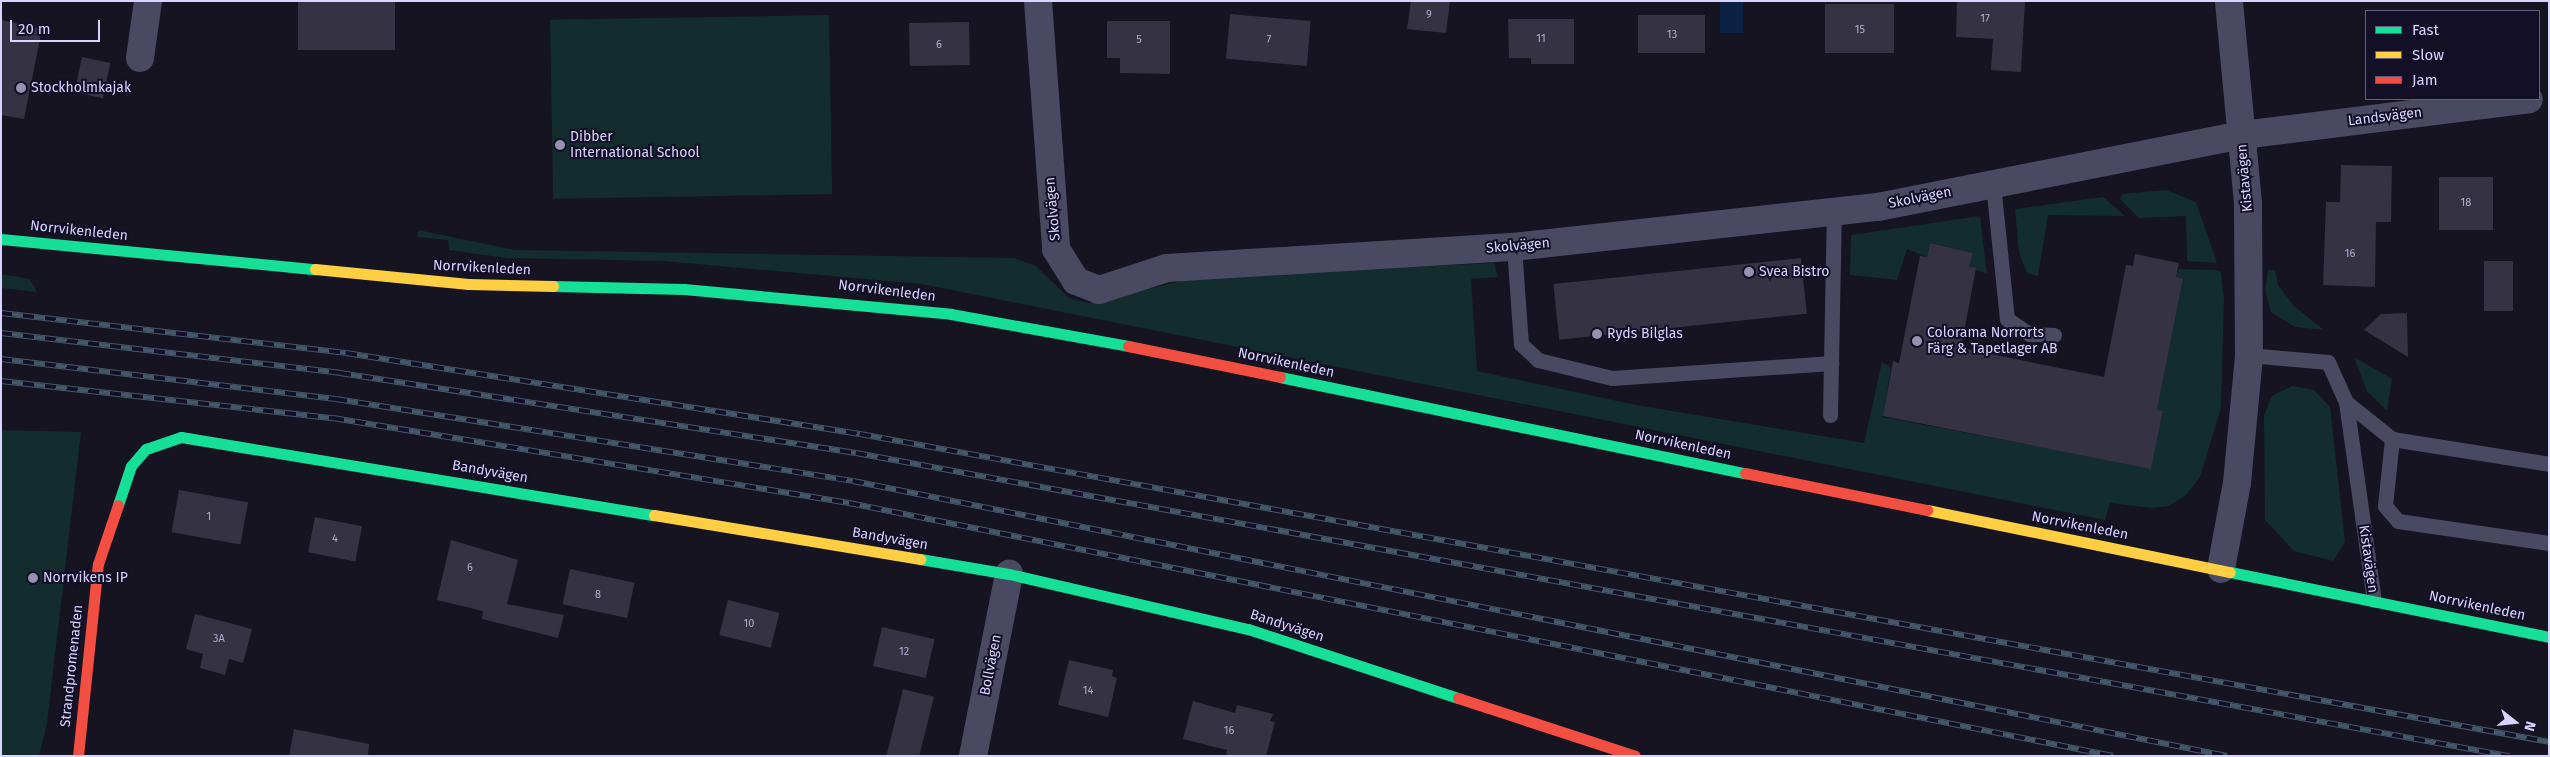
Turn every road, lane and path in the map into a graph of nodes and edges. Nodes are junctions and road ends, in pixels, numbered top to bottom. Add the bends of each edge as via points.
1 (148, 1) edge
2 (1038, 1) edge
3 (2229, 1) edge
4 (140, 58) dead end
5 (2521, 100) edge
6 (2242, 135) junction
7 (1993, 184) junction
8 (1834, 211) junction
9 (1, 238) edge
10 (1514, 248) junction
11 (2054, 335) dead end
12 (2249, 355) junction
13 (1831, 363) junction
14 (2346, 402) junction
15 (1830, 415) dead end
16 (2392, 439) junction
17 (2549, 464) edge
18 (131, 466) joint
19 (2549, 543) edge
20 (2221, 569) junction
21 (1009, 574) junction
22 (2374, 600) junction
23 (2549, 637) edge
24 (78, 756) edge
25 (973, 756) edge
26 (1635, 756) edge

1 - 4 street
2 - 10 street, Skolvägen via 1056,249 1076,281 1099,290 1166,268
3 - 6 street, Kistavägen
5 - 6 street, Landsvägen
6 - 7 street, Skolvägen
6 - 12 street, Kistavägen via 2248,203
7 - 8 street, Skolvägen
7 - 11 lane via 2007,318 2030,334
8 - 10 street, Skolvägen
8 - 13 lane
9 - 20 main road, Norrvikenleden via 468,284 684,289 951,314 1043,329
10 - 13 lane via 1521,344 1538,360 1612,378
12 - 14 lane, Kistavägen via 2328,362
12 - 20 street, Kistavägen via 2237,483
13 - 15 lane
14 - 16 lane
14 - 22 lane, Kistavägen
16 - 17 lane
16 - 19 lane via 2385,506 2398,521
18 - 21 main road, Bandyvägen via 146,449 164,440 196,438
18 - 24 main road, Strandpromenaden via 98,564
20 - 22 main road, Norrvikenleden
21 - 25 street, Bollvägen
21 - 26 main road, Bandyvägen via 1248,629
22 - 23 main road, Norrvikenleden

